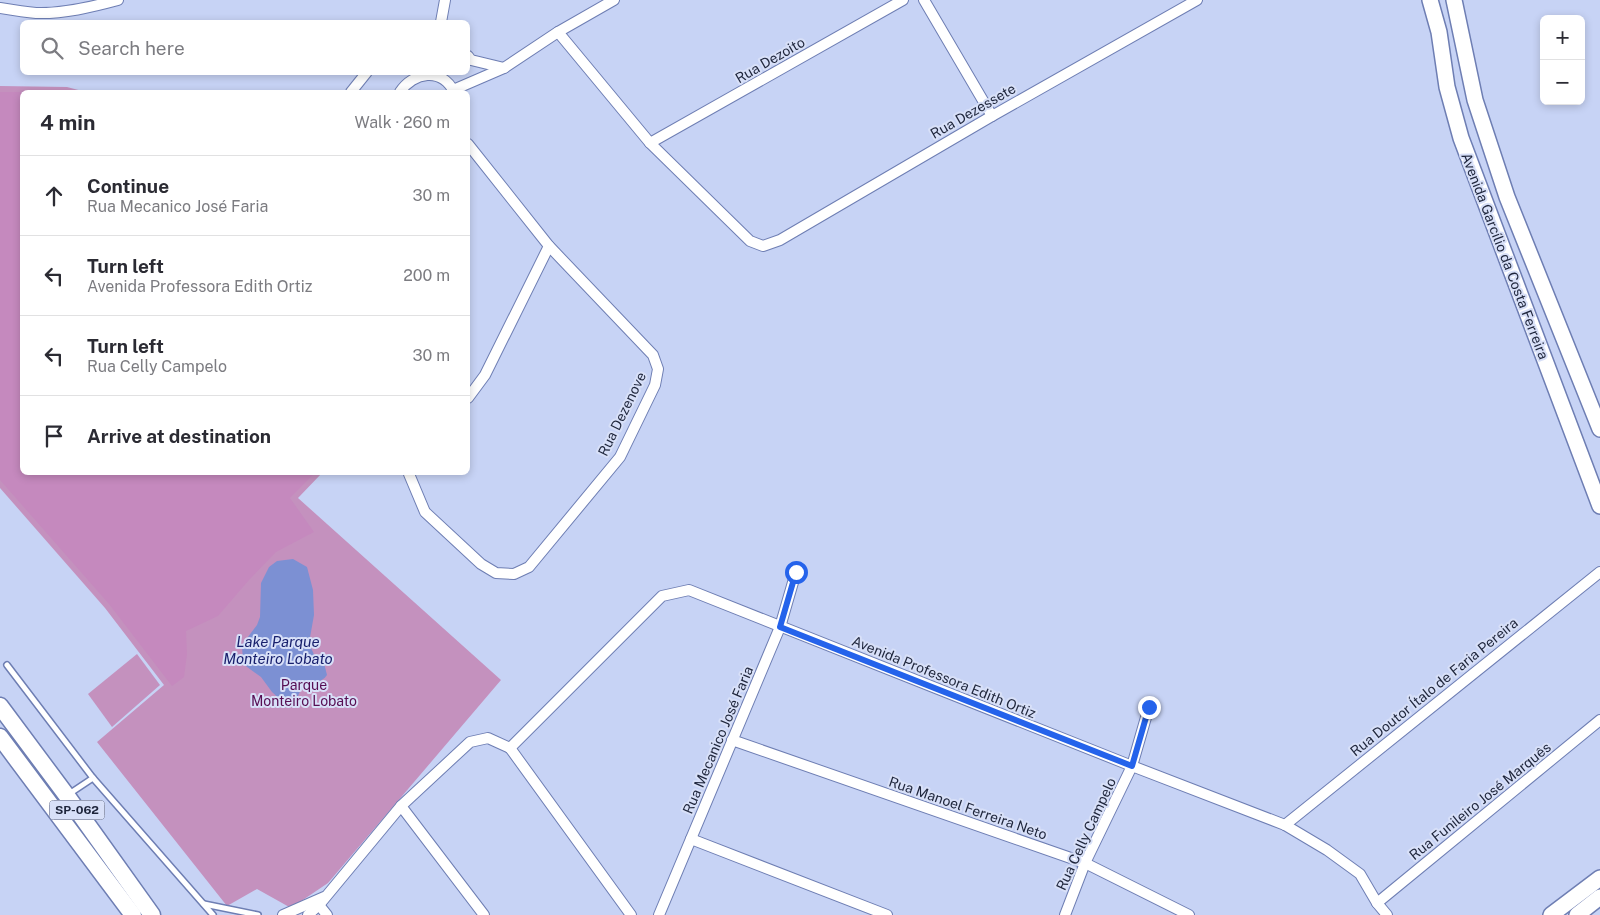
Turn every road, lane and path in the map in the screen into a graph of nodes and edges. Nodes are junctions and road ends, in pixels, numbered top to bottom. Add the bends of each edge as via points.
1 (118, 0) edge
2 (446, 0) edge
3 (614, 0) edge
4 (903, 0) edge
5 (924, 0) edge
6 (1197, 0) edge
7 (1430, 0) edge
8 (1454, 0) edge
9 (11, 5) edge
10 (0, 8) edge
11 (444, 19) edge
12 (558, 32) junction
13 (470, 59) edge
14 (504, 68) junction
15 (365, 75) edge
16 (417, 75) edge
17 (449, 84) edge
18 (353, 90) edge
19 (402, 90) edge
20 (992, 116) junction
21 (650, 143) junction
22 (470, 147) edge
23 (549, 246) junction
24 (470, 395) edge
25 (1600, 429) edge
26 (411, 475) edge
27 (1600, 506) edge
28 (796, 572) dead end
29 (1600, 572) edge
30 (780, 627) junction
31 (7, 665) dead end
32 (0, 706) edge
33 (1149, 707) dead end
34 (1600, 720) edge
35 (0, 737) edge
36 (732, 740) junction
37 (510, 748) junction
38 (1132, 766) junction
39 (93, 778) junction
40 (67, 796) junction
41 (401, 806) junction
42 (1285, 825) junction
43 (691, 839) junction
44 (1085, 863) junction
45 (1600, 878) edge
46 (327, 895) junction
47 (1600, 897) edge
48 (1377, 903) junction
49 (203, 904) junction
50 (319, 905) junction
51 (133, 915) edge
52 (152, 915) edge
53 (213, 915) edge
54 (258, 915) edge
55 (283, 915) edge
56 (308, 915) edge
57 (327, 915) edge
58 (484, 915) edge
59 (631, 915) edge
60 (658, 915) edge
61 (887, 915) edge
62 (1065, 915) edge
63 (1189, 915) edge
64 (1387, 915) edge
65 (1551, 915) edge
66 (1578, 915) edge

1 - 9 street via 60,12 37,13
2 - 11 street
3 - 12 street
4 - 21 street, Rua Dezoito
5 - 20 street
6 - 20 street, Rua Dezessete
7 - 27 street, Avenida Garcílio da Costa Ferreira via 1461,138
8 - 25 street, Avenida Garcílio da Costa Ferreira via 1475,100 1507,197
9 - 10 street
12 - 14 street
12 - 21 street
13 - 14 street
14 - 17 street
15 - 18 street
16 - 17 street via 437,77
16 - 19 street
20 - 21 street, Rua Dezessete via 780,240 763,246 750,242
22 - 23 street, Rua Dezenove
23 - 24 street via 485,375
23 - 26 street, Rua Dezenove via 653,355 658,369 654,385 620,457 528,567 514,574 496,573 481,564 425,512
28 - 30 street, Rua Mecanico José Faria
29 - 42 street, Rua Doutor Ítalo de Faria Pereira
30 - 36 street, Rua Mecanico José Faria
30 - 37 street, Avenida Professora Edith Ortiz via 690,590 662,596
30 - 38 street, Avenida Professora Edith Ortiz
31 - 39 lane
32 - 40 main road, SP-062
33 - 38 street, Rua Celly Campelo
34 - 48 street, Rua Funileiro José Marquês
35 - 51 main road, SP-062
36 - 43 street, Rua Mecanico José Faria
36 - 44 street, Rua Manoel Ferreira Neto
37 - 41 street via 488,738 470,742
37 - 59 street
38 - 42 street, Avenida Professora Edith Ortiz
38 - 44 street, Rua Celly Campelo
39 - 40 lane
39 - 49 lane
40 - 52 main road, SP-062
41 - 46 street
41 - 58 street
42 - 48 street, Avenida Professora Edith Ortiz via 1360,874
43 - 60 street, Rua Mecanico José Faria
43 - 61 street
44 - 62 street, Rua Celly Campelo
44 - 63 street, Rua Manoel Ferreira Neto
45 - 65 street
46 - 50 street
46 - 55 street
47 - 66 street
48 - 64 street, Avenida Professora Edith Ortiz
49 - 53 lane
49 - 54 lane
50 - 56 street
50 - 57 street

